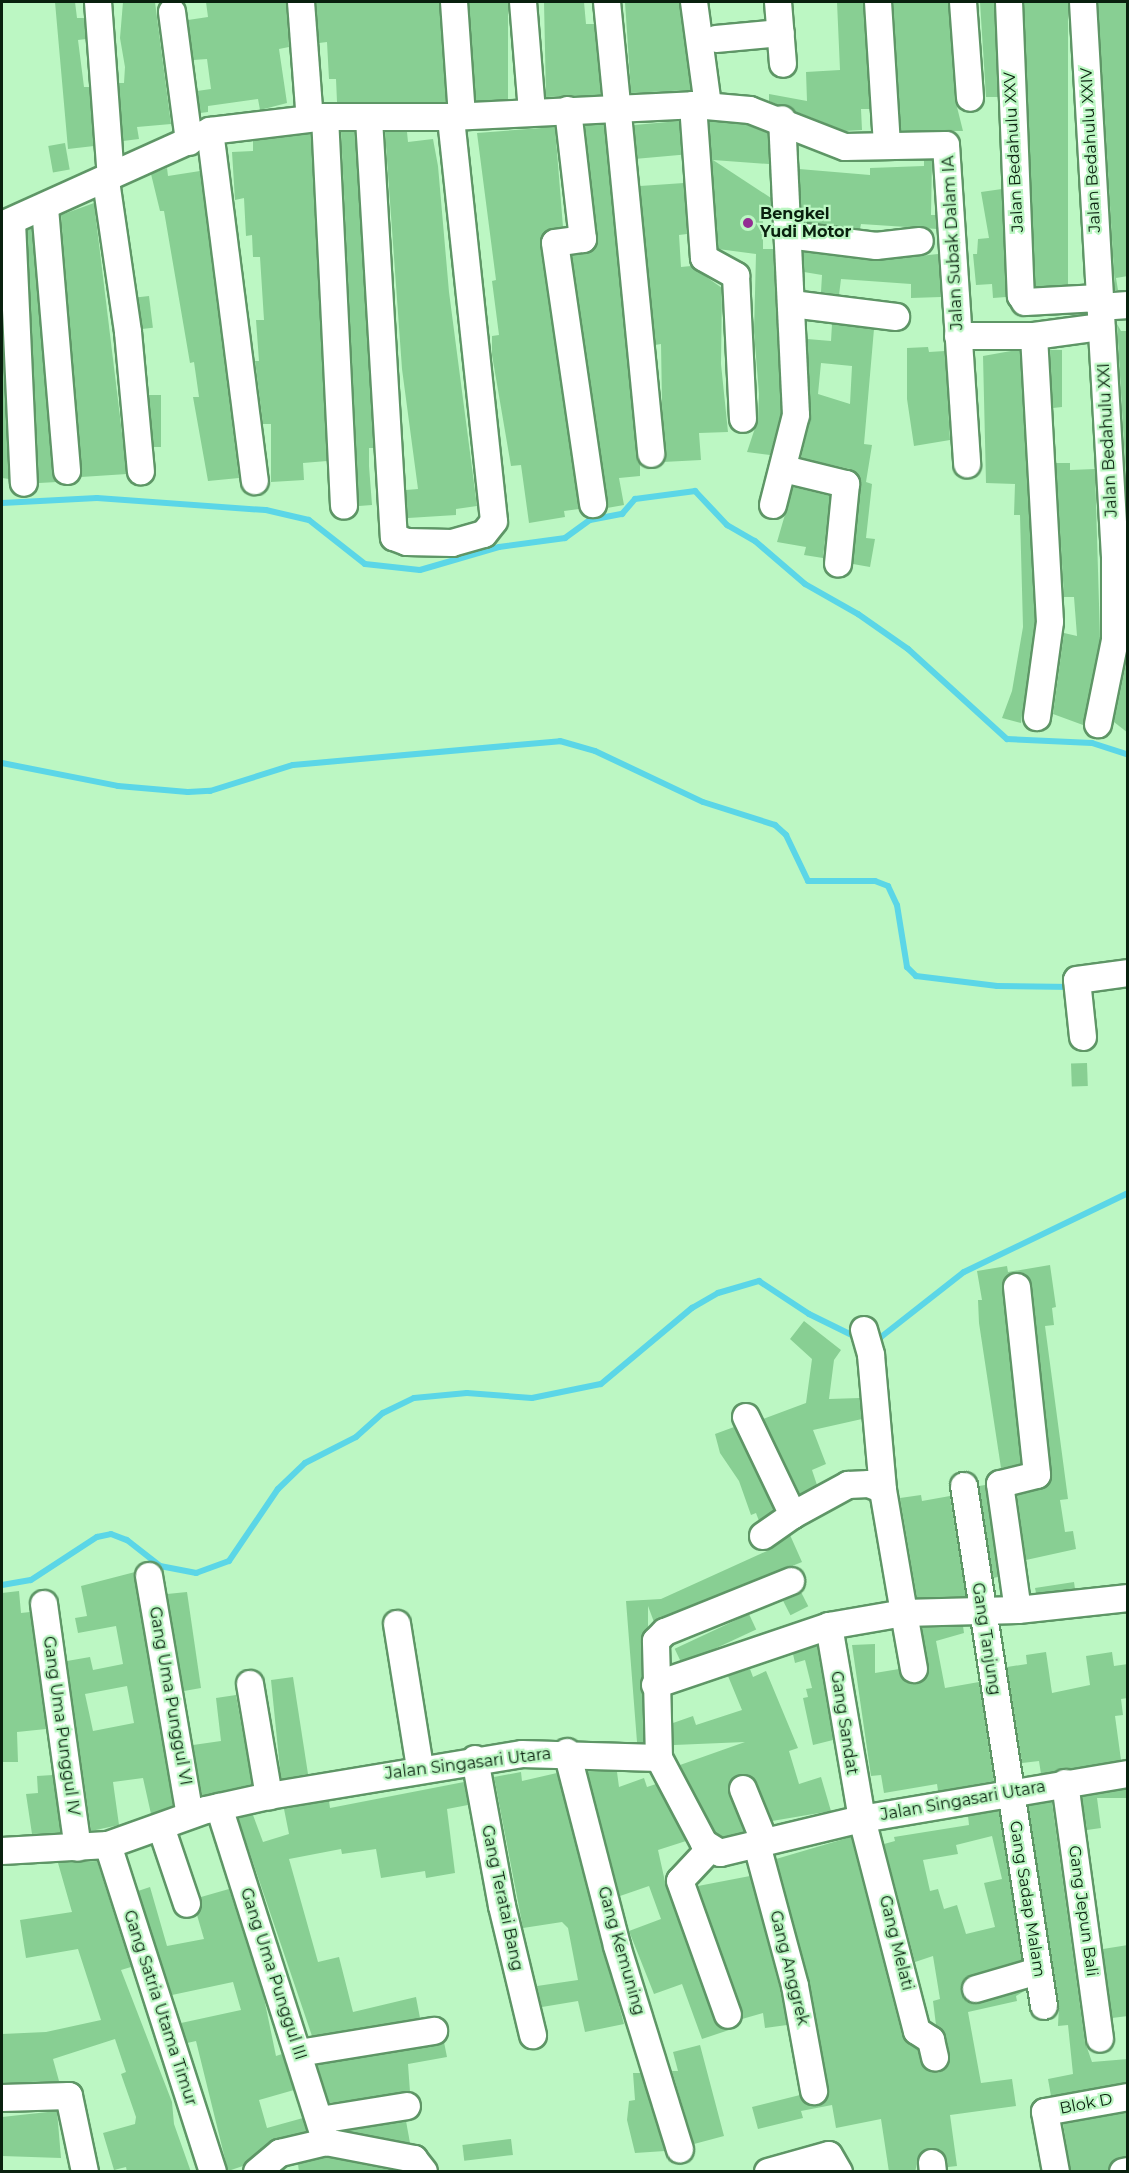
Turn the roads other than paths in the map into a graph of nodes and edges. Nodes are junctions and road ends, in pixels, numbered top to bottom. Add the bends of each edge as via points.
1 (98, 2) edge
2 (301, 2) edge
3 (454, 2) edge
4 (523, 2) edge
5 (607, 2) edge
6 (694, 2) edge
7 (778, 2) edge
8 (878, 2) edge
9 (963, 2) edge
10 (1009, 2) edge
11 (1083, 2) edge
12 (172, 12) dead end
13 (781, 33) junction
14 (716, 39) dead end
15 (783, 64) dead end
16 (970, 98) dead end
17 (700, 106) junction
18 (615, 107) junction
19 (568, 110) junction
20 (532, 111) junction
21 (317, 112) junction
22 (456, 117) junction
23 (369, 119) junction
24 (782, 119) junction
25 (200, 137) junction
26 (887, 146) junction
27 (108, 179) junction
28 (45, 208) junction
29 (7, 223) edge
30 (788, 235) junction
31 (920, 241) dead end
32 (792, 304) junction
33 (1128, 305) edge
34 (1100, 311) junction
35 (896, 317) dead end
36 (958, 336) junction
37 (1034, 336) junction
38 (743, 419) dead end
39 (651, 454) dead end
40 (967, 464) dead end
41 (784, 469) junction
42 (67, 471) dead end
43 (141, 471) dead end
44 (255, 481) dead end
45 (24, 483) dead end
46 (593, 504) dead end
47 (773, 505) dead end
48 (344, 506) dead end
49 (838, 564) dead end
50 (1037, 717) dead end
51 (1098, 724) dead end
52 (1128, 973) edge
53 (1083, 1037) dead end
54 (1017, 1287) dead end
55 (864, 1330) dead end
56 (746, 1417) dead end
57 (964, 1486) dead end
58 (883, 1490) junction
59 (793, 1515) junction
60 (763, 1536) dead end
61 (149, 1576) dead end
62 (791, 1581) dead end
63 (1128, 1598) edge
64 (44, 1604) dead end
65 (1018, 1610) junction
66 (981, 1611) junction
67 (904, 1613) junction
68 (397, 1624) dead end
69 (829, 1626) junction
70 (914, 1670) dead end
71 (250, 1684) dead end
72 (655, 1685) junction
73 (567, 1752) junction
74 (659, 1758) junction
75 (475, 1760) junction
76 (420, 1768) junction
77 (1128, 1774) edge
78 (1065, 1783) junction
79 (742, 1790) dead end
80 (1010, 1792) junction
81 (269, 1796) junction
82 (219, 1807) junction
83 (190, 1815) junction
84 (862, 1819) junction
85 (161, 1827) junction
86 (761, 1844) junction
87 (108, 1845) junction
88 (78, 1848) junction
89 (709, 1850) junction
90 (2, 1851) edge
91 (187, 1904) dead end
92 (1038, 1971) junction
93 (976, 1989) dead end
94 (1044, 2006) dead end
95 (728, 2015) dead end
96 (434, 2031) dead end
97 (533, 2035) dead end
98 (1100, 2039) dead end
99 (299, 2053) junction
100 (935, 2058) dead end
101 (814, 2091) dead end
102 (1128, 2097) edge
103 (2, 2098) edge
104 (407, 2106) dead end
105 (323, 2131) junction
106 (680, 2149) dead end
107 (1128, 2171) edge
108 (84, 2172) edge
109 (213, 2172) edge
110 (257, 2172) edge
111 (424, 2172) edge
112 (768, 2172) edge
113 (839, 2172) edge
114 (1056, 2172) edge
115 (1123, 2172) edge

1 - 27 street
2 - 21 street
3 - 22 street
4 - 20 street
5 - 18 street
6 - 17 street
7 - 13 street
8 - 26 street
9 - 16 street
10 - 34 street, Jalan Bedahulu XXV via 1021,296 1025,302
11 - 34 street, Jalan Bedahulu XXIV
12 - 25 street
13 - 14 street
13 - 15 street
17 - 18 street, Jalan Subak Dalam IA
17 - 24 street, Jalan Subak Dalam IA
17 - 38 street via 704,258 736,276
18 - 19 street, Jalan Subak Dalam IA
18 - 39 street
19 - 20 street, Jalan Subak Dalam IA
19 - 46 street via 583,240 555,243
20 - 22 street, Jalan Subak Dalam IA
21 - 23 street, Jalan Subak Dalam IA
21 - 25 street, Jalan Subak Dalam IA
21 - 48 street
22 - 23 street, Jalan Subak Dalam IA
22 - 23 street via 494,521 484,534 452,543 407,542 394,537
24 - 26 street, Jalan Subak Dalam IA via 838,146
24 - 30 street
25 - 27 street, Jalan Subak Dalam IA
25 - 44 street
26 - 36 street, Jalan Subak Dalam IA via 947,147
27 - 28 street, Jalan Subak Dalam IA
27 - 43 street
28 - 29 street, Jalan Subak Dalam IA
28 - 42 street
29 - 45 street
30 - 31 street via 876,246
30 - 32 street
32 - 35 street
32 - 41 street via 795,427
33 - 34 street
34 - 37 street
34 - 51 street, Jalan Bedahulu XXI via 1115,557 1115,640
36 - 37 street
36 - 40 street, Jalan Subak Dalam IA
37 - 50 street via 1050,621
41 - 47 street
41 - 49 street via 846,484
52 - 53 street via 1077,988
54 - 65 street via 1037,1475 1000,1484
55 - 58 street via 871,1355
56 - 59 street
57 - 66 street, Gang Tanjung
58 - 59 street via 869,1484 848,1485
58 - 67 street
59 - 60 street
61 - 83 street, Gang Uma Punggul VI
62 - 72 street via 664,1632 654,1646
63 - 65 street
64 - 88 street, Gang Uma Punggul IV
65 - 66 street
66 - 67 street
66 - 80 street, Gang Tanjung
67 - 69 street
67 - 70 street
68 - 76 street
69 - 72 street
69 - 84 street, Gang Sandat
71 - 81 street
72 - 74 street
73 - 74 street, Jalan Singasari Utara
73 - 75 street, Jalan Singasari Utara
73 - 106 street, Gang Kemuning via 617,1946
74 - 89 street
75 - 76 street, Jalan Singasari Utara
75 - 97 street, Gang Teratai Bang via 502,1906
76 - 81 street, Jalan Singasari Utara
77 - 78 street, Jalan Singasari Utara
78 - 80 street, Jalan Singasari Utara
78 - 98 street, Gang Jepun Bali
79 - 86 street, Gang Anggrek
80 - 84 street, Jalan Singasari Utara
80 - 92 street, Gang Sadap Malam
81 - 82 street, Jalan Singasari Utara
82 - 83 street, Jalan Singasari Utara
82 - 99 street, Gang Uma Punggul III
83 - 85 street, Jalan Singasari Utara
84 - 86 street, Jalan Singasari Utara
84 - 100 street, Gang Melati via 917,2031 932,2040
85 - 87 street, Jalan Singasari Utara
85 - 91 street
86 - 89 street, Jalan Singasari Utara via 720,1853
86 - 101 street, Gang Anggrek via 795,1986
87 - 88 street, Jalan Singasari Utara
87 - 109 street, Gang Satria Utama Timur
88 - 90 street, Jalan Singasari Utara
89 - 95 street via 680,1881
92 - 93 street
92 - 94 street, Gang Sadap Malam
96 - 99 street
99 - 105 street, Gang Uma Punggul III
102 - 114 street, Blok D via 1045,2112
103 - 108 street via 69,2096
104 - 105 street
105 - 110 street via 280,2153
105 - 111 street via 414,2159
107 - 115 street
112 - 113 street via 829,2155

